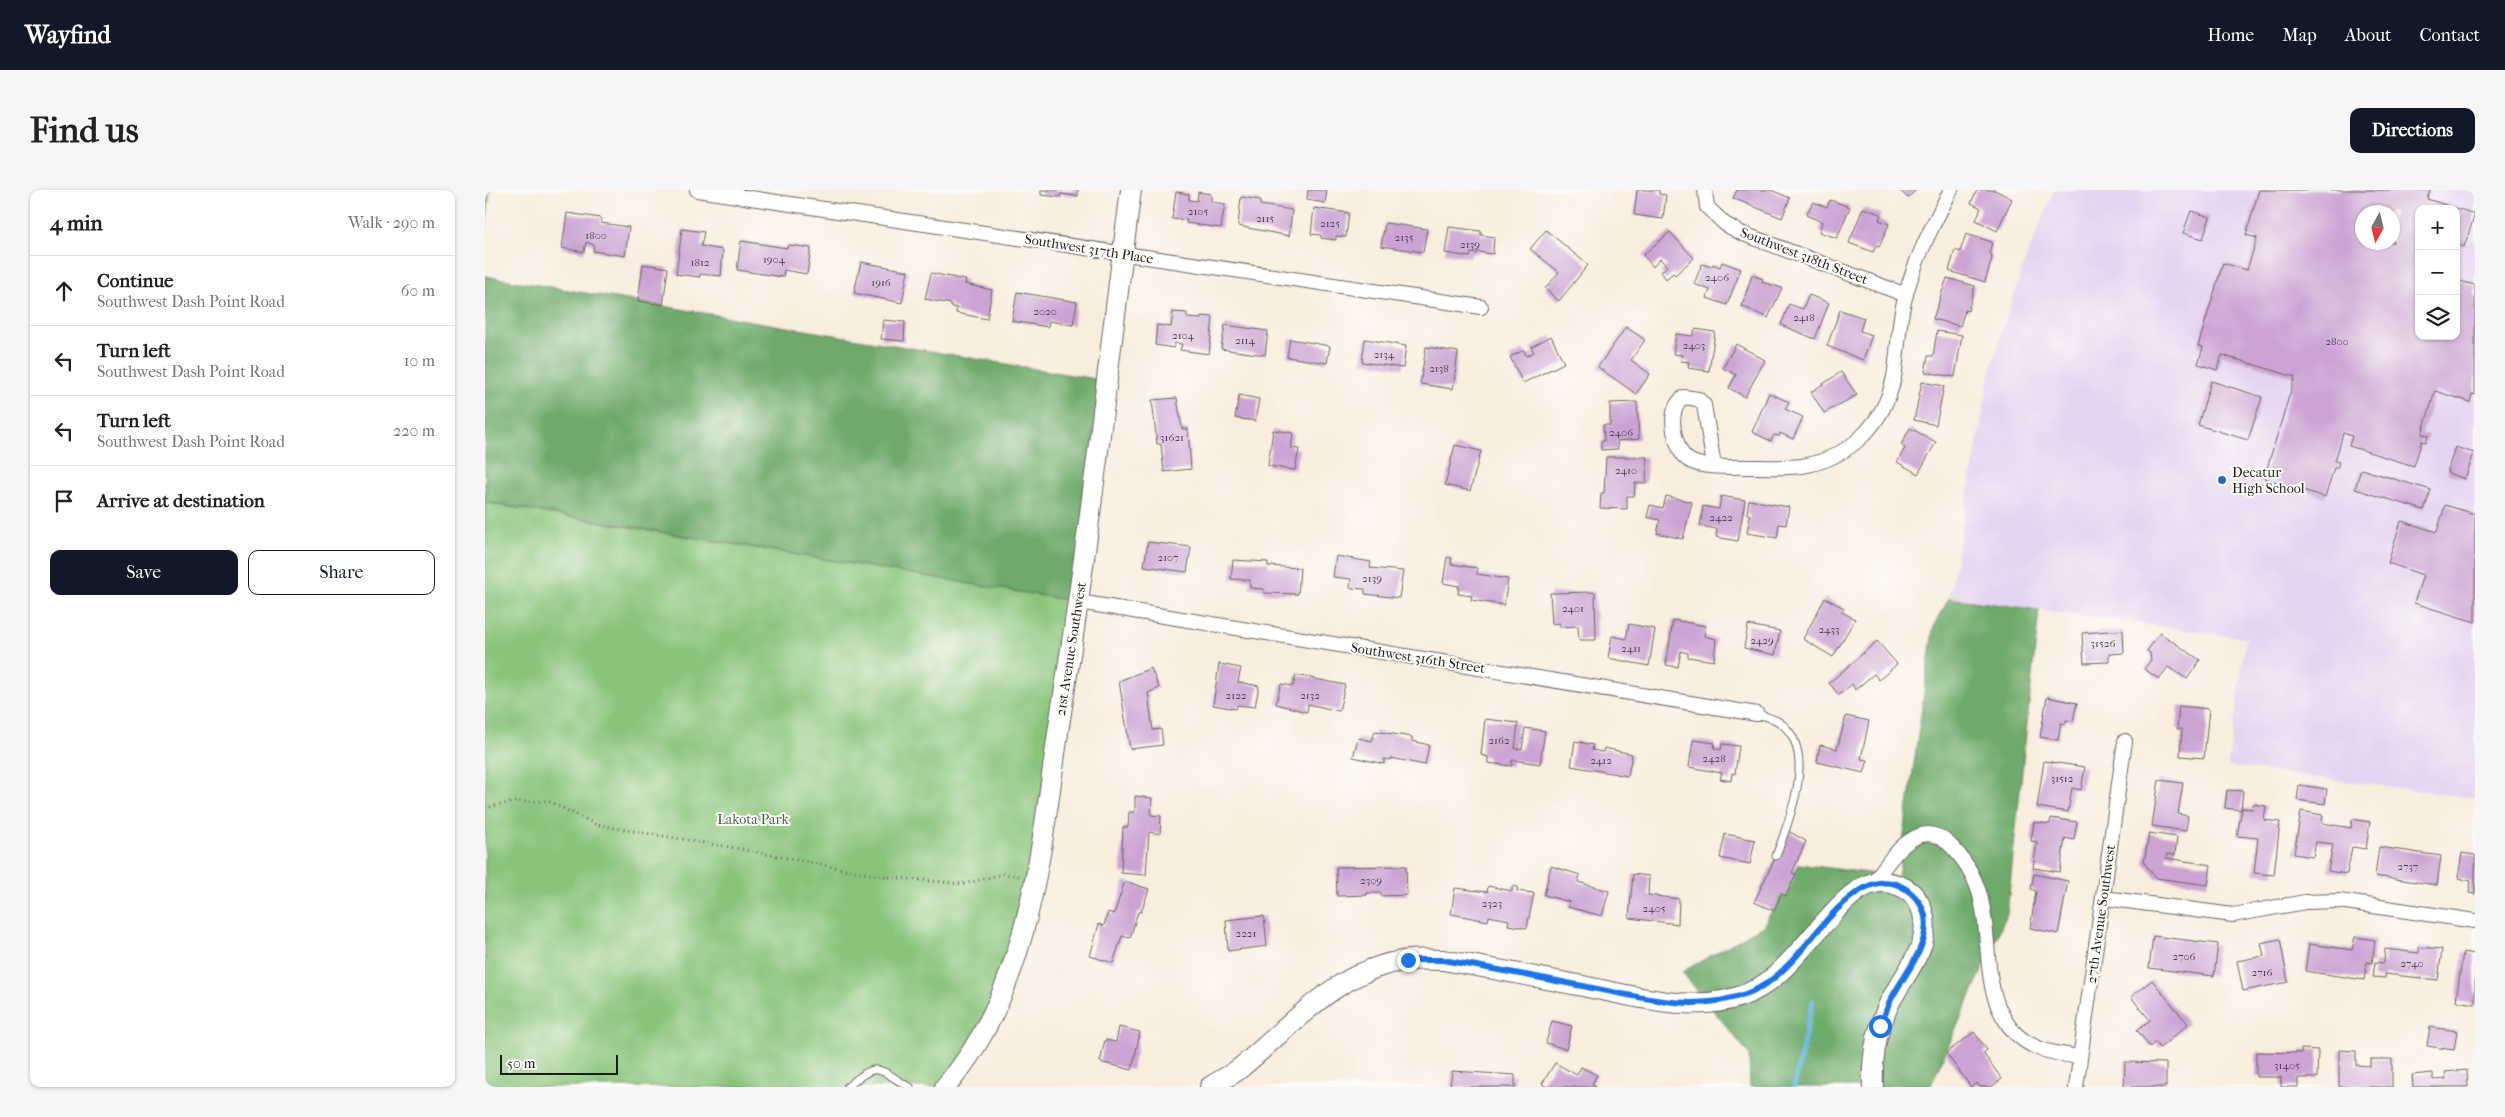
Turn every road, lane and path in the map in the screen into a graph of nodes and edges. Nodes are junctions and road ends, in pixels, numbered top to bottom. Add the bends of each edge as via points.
1 (697, 190) edge
2 (1131, 190) edge
3 (1705, 190) edge
4 (1951, 190) edge
5 (1123, 254) junction
6 (1906, 295) junction
7 (1481, 307) dead end
8 (1714, 466) junction
9 (1079, 602) junction
10 (1757, 714) joint
11 (2125, 741) dead end
12 (485, 808) edge
13 (1775, 856) dead end
14 (1034, 878) junction
15 (1873, 883) junction
16 (2104, 898) junction
17 (2475, 921) edge
18 (2079, 1057) junction
19 (847, 1087) edge
20 (911, 1087) edge
21 (945, 1087) edge
22 (1210, 1087) edge
23 (1873, 1087) edge
24 (2076, 1087) edge

1 - 5 street, Southwest 317th Place
2 - 5 main road, 21st Avenue Southwest
3 - 6 street, Southwest 318th Street via 1707,207 1725,224 1741,233
4 - 6 street via 1928,237
5 - 7 street, Southwest 317th Place
5 - 9 main road, 21st Avenue Southwest
6 - 8 street via 1890,391 1878,419 1855,444 1802,466
8 - 8 street via 1704,405 1699,400 1684,397 1673,410 1673,426 1682,453 1688,461
9 - 10 street, Southwest 316th Street
9 - 14 main road, 21st Avenue Southwest
10 - 13 lane via 1779,722 1792,737 1797,753 1793,810
11 - 16 street, 27th Avenue Southwest
12 - 14 path via 513,802 548,801 597,825 880,876 963,884 1003,874
14 - 21 main road, 21st Avenue Southwest via 1010,977 990,1022
15 - 18 street via 1908,841 1931,835 1947,842 1967,864 1979,890 1985,915 1991,979 2006,1022 2018,1036 2039,1050
15 - 22 main road via 1845,902 1778,975 1762,987 1738,997 1706,1003 1663,1001 1443,960 1408,960 1361,974 1337,986 1237,1070
15 - 23 main road via 1891,883 1907,889 1917,900 1925,924 1918,956 1893,995 1880,1026 1873,1062
16 - 17 street via 2233,915 2305,902 2339,901
16 - 18 street, 27th Avenue Southwest
18 - 24 street, 27th Avenue Southwest
19 - 20 lane via 876,1068

